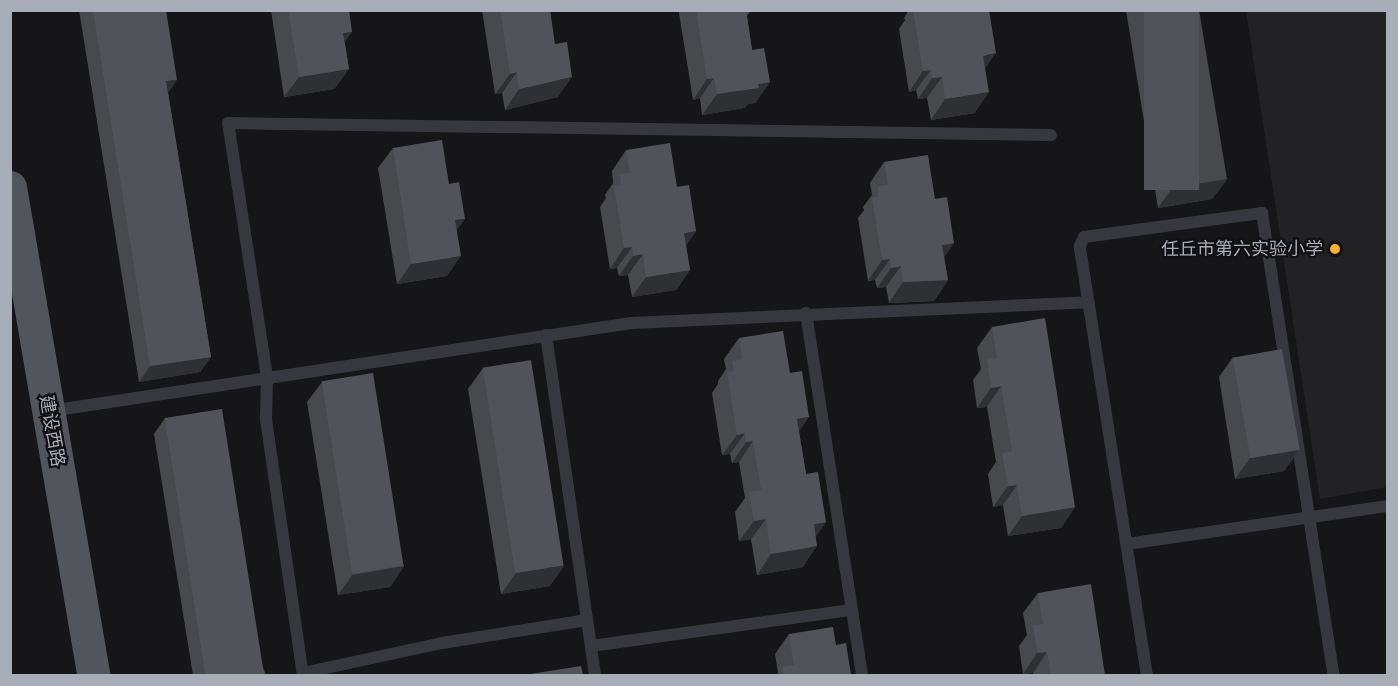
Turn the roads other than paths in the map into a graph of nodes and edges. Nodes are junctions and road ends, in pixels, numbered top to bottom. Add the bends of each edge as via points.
1 (1051, 135) dead end
2 (10, 187) edge
3 (1089, 302) junction
4 (806, 314) junction
5 (546, 335) junction
6 (267, 377) junction
7 (49, 411) junction
8 (1388, 506) edge
9 (1309, 517) junction
10 (1127, 544) junction
11 (852, 610) junction
12 (587, 620) junction
13 (591, 646) junction
14 (303, 674) edge
15 (94, 675) edge
16 (595, 675) edge
17 (862, 675) edge
18 (1147, 675) edge
19 (1334, 675) edge

1 - 6 lane via 228,123
2 - 7 main road, 建设西路
3 - 4 lane
3 - 9 lane via 1080,246 1084,237 1262,213
3 - 10 lane
4 - 5 lane via 631,322
4 - 11 lane
5 - 6 lane
5 - 12 lane
6 - 7 lane
6 - 14 lane via 266,418
7 - 15 main road, 建设西路
8 - 9 lane
9 - 10 lane
9 - 19 lane
10 - 18 lane
11 - 13 lane
11 - 17 lane
12 - 13 lane
12 - 14 lane via 441,643
13 - 16 lane

